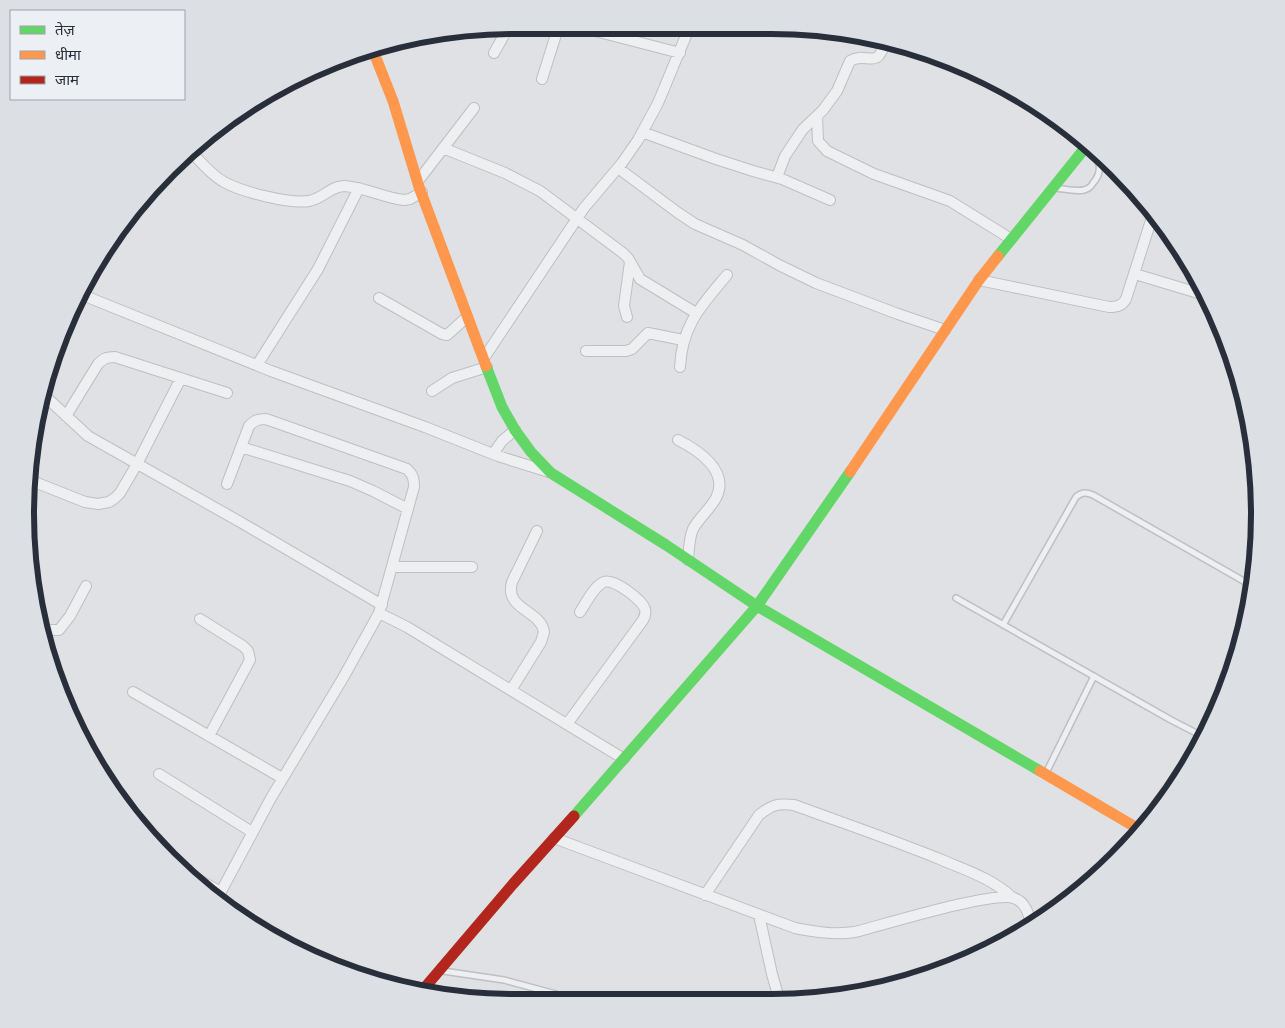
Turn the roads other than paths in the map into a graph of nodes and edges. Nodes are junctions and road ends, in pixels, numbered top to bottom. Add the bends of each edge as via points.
1 (504, 34) edge
2 (556, 34) edge
3 (608, 34) edge
4 (687, 34) edge
5 (883, 47) edge
6 (680, 52) junction
7 (494, 53) dead end
8 (375, 54) edge
9 (542, 79) dead end
10 (474, 108) dead end
11 (817, 116) junction
12 (642, 132) junction
13 (443, 148) junction
14 (1084, 150) edge
15 (194, 156) edge
16 (1099, 163) edge
17 (618, 168) junction
18 (777, 177) junction
19 (420, 187) junction
20 (1053, 187) junction
21 (359, 188) junction
22 (830, 200) dead end
23 (576, 219) junction
24 (1151, 221) edge
25 (1011, 239) junction
26 (630, 262) junction
27 (1135, 274) junction
28 (727, 275) dead end
29 (979, 280) junction
30 (1197, 293) edge
31 (86, 296) edge
32 (379, 298) dead end
33 (696, 313) junction
34 (467, 317) junction
35 (627, 317) dead end
36 (945, 330) junction
37 (683, 340) junction
38 (586, 351) dead end
39 (485, 362) junction
40 (257, 365) junction
41 (680, 367) dead end
42 (182, 378) junction
43 (432, 391) dead end
44 (227, 393) dead end
45 (48, 400) edge
46 (66, 416) junction
47 (515, 430) junction
48 (678, 440) dead end
49 (241, 448) junction
50 (493, 454) junction
51 (137, 464) junction
52 (551, 473) junction
53 (35, 483) edge
54 (227, 484) dead end
55 (408, 509) junction
56 (537, 531) dead end
57 (688, 560) junction
58 (392, 567) junction
59 (472, 567) dead end
60 (1246, 582) edge
61 (86, 586) dead end
62 (956, 598) dead end
63 (757, 606) junction
64 (381, 609) junction
65 (580, 612) dead end
66 (200, 620) dead end
67 (1003, 625) junction
68 (48, 630) edge
69 (1094, 676) junction
70 (511, 690) junction
71 (133, 692) dead end
72 (567, 724) junction
73 (1198, 733) edge
74 (209, 736) junction
75 (624, 759) junction
76 (159, 774) dead end
77 (1045, 775) junction
78 (282, 778) junction
79 (1135, 827) edge
80 (252, 832) junction
81 (554, 838) junction
82 (220, 893) edge
83 (705, 895) junction
84 (1013, 898) junction
85 (759, 915) junction
86 (1029, 919) edge
87 (440, 971) junction
88 (426, 986) edge
89 (556, 994) dead end
90 (778, 994) edge

1 - 7 street
2 - 9 street
3 - 6 street
4 - 6 street
5 - 11 street via 877,58 850,61 837,92
6 - 12 street
8 - 19 street
10 - 13 street
11 - 18 street via 785,156
11 - 25 street via 818,140 827,152 874,174 950,201
12 - 17 street
12 - 18 street via 716,160
13 - 19 street
13 - 23 street via 525,182 555,200
14 - 20 street
15 - 21 street via 222,181 248,192 310,201 342,186
16 - 20 lane via 1100,171 1090,188 1069,190
17 - 23 street
17 - 36 street via 695,224 831,289
18 - 22 street
19 - 21 street via 410,199 404,200
19 - 34 street
20 - 25 street
21 - 40 street via 318,269
23 - 26 street via 623,252
23 - 39 street
24 - 27 street
25 - 29 street
26 - 33 street via 640,279
26 - 35 street via 624,306
27 - 29 street via 1126,299 1117,307
27 - 30 street
28 - 33 street
29 - 36 street
31 - 40 street
32 - 34 street via 442,334 451,333
33 - 37 street
34 - 39 street
36 - 63 street
37 - 38 street via 648,333 626,351
37 - 41 street
39 - 43 street
39 - 47 street via 502,407
40 - 50 street
42 - 44 street
42 - 46 street via 116,357 104,358
42 - 51 street
45 - 46 street
46 - 51 street via 88,436
47 - 50 street
47 - 52 street
48 - 57 street via 694,447 708,459 719,486 715,499 693,530
49 - 54 street
49 - 55 street via 350,481
49 - 55 street via 249,426 254,421 266,419 407,469 414,479
50 - 52 street
51 - 53 street via 109,502 98,504 70,497
51 - 64 street via 242,523
52 - 57 street
55 - 58 street
56 - 70 street via 510,590 514,601 540,624 544,632
57 - 63 street
58 - 59 street
58 - 64 street
60 - 67 lane via 1087,492 1076,497
61 - 68 street via 59,630
62 - 67 lane
63 - 75 street
63 - 77 street
64 - 70 street
64 - 78 street
65 - 72 street via 597,588 610,581 629,592 644,607 646,614
66 - 74 street via 244,646 250,655
67 - 69 lane
69 - 73 lane
69 - 77 lane
70 - 72 street
71 - 74 street
72 - 75 street
74 - 78 street
75 - 81 street
76 - 80 street
77 - 79 street
78 - 80 street
80 - 82 street
81 - 83 street
81 - 87 street
83 - 84 street via 759,815 780,804 794,805 936,858 988,879
83 - 85 street
84 - 85 street via 976,900 836,935 795,928
84 - 86 street via 1023,904
85 - 90 street
87 - 88 street
87 - 89 lane via 504,980

